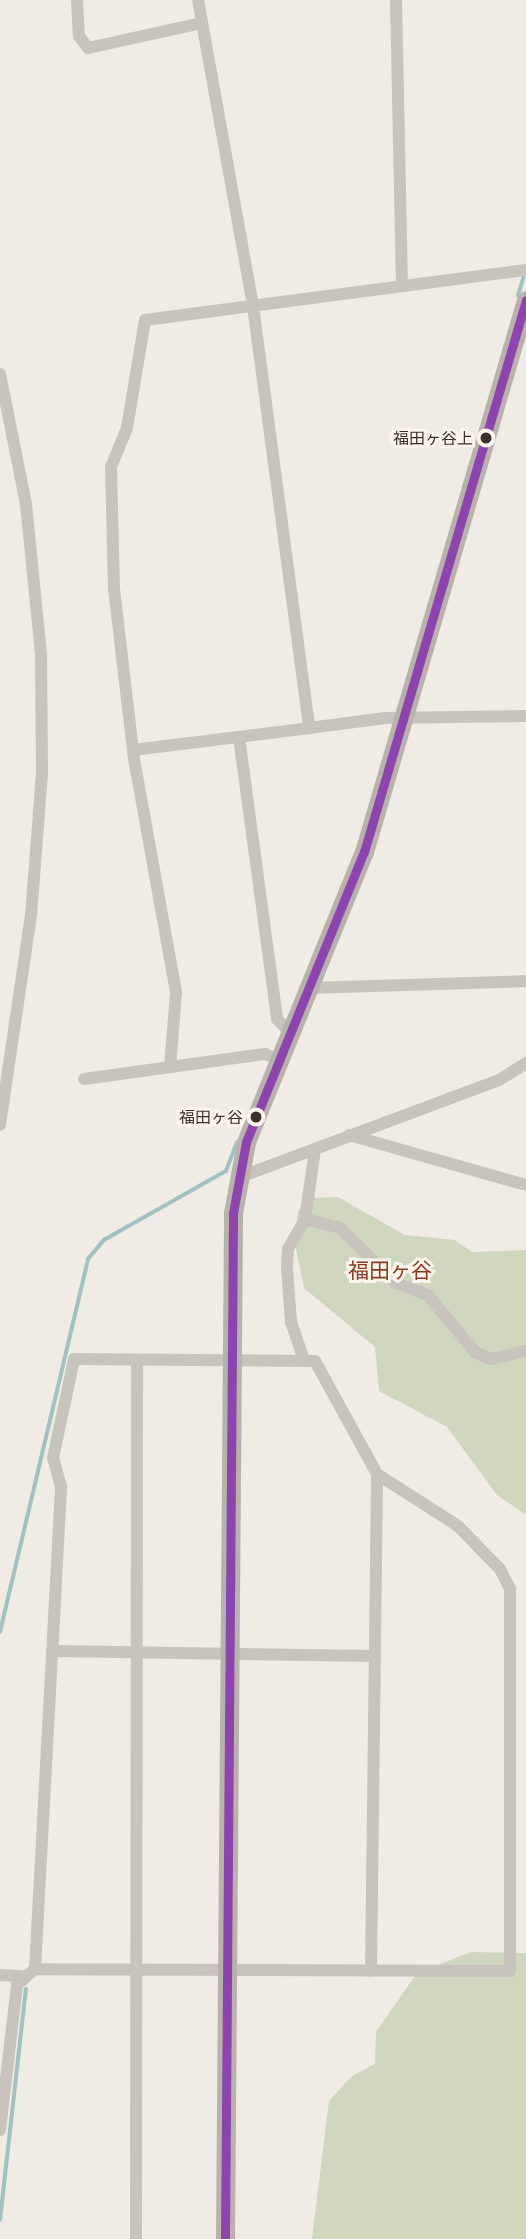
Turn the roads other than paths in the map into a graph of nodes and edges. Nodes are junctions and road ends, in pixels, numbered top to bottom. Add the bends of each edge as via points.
1 (77, 0) edge
2 (198, 0) edge
3 (396, 0) edge
4 (202, 23) junction
5 (526, 270) edge
6 (402, 284) junction
7 (526, 300) edge
8 (253, 306) junction
9 (0, 374) edge
10 (526, 716) edge
11 (404, 721) junction
12 (309, 728) junction
13 (239, 737) junction
14 (133, 750) junction
15 (526, 981) edge
16 (309, 988) junction
17 (290, 1033) junction
18 (280, 1060) junction
19 (526, 1063) edge
20 (170, 1067) junction
21 (84, 1079) dead end
22 (0, 1125) edge
23 (348, 1135) junction
24 (315, 1150) junction
25 (240, 1177) junction
26 (526, 1185) edge
27 (305, 1219) junction
28 (526, 1351) edge
29 (137, 1360) junction
30 (230, 1360) junction
31 (304, 1360) junction
32 (377, 1474) junction
33 (137, 1649) junction
34 (54, 1651) junction
35 (228, 1652) junction
36 (375, 1656) junction
37 (136, 1968) junction
38 (227, 1968) junction
39 (35, 1969) junction
40 (371, 1971) junction
41 (0, 1975) edge
42 (22, 1976) junction
43 (0, 2130) edge
44 (136, 2239) edge
45 (225, 2239) edge

1 - 4 street via 79,36 88,48
2 - 4 street
3 - 6 street
4 - 8 street
5 - 6 street
6 - 8 street
7 - 11 main road
8 - 12 street
8 - 14 street via 145,320 127,428 111,467 114,589
9 - 22 street via 26,504 41,655 42,773 31,915
10 - 11 street
11 - 12 street
11 - 16 main road via 364,852
12 - 13 street
13 - 14 street
13 - 17 street via 277,1019
14 - 20 street via 176,992
15 - 16 street
16 - 17 main road
17 - 18 main road
18 - 20 street via 265,1054
18 - 25 main road via 246,1142
19 - 23 street via 499,1080
20 - 21 street
23 - 24 street
23 - 26 street
24 - 25 street
24 - 27 street
25 - 30 main road via 229,1258
27 - 28 street via 340,1228 396,1283 428,1295 475,1352 491,1359
27 - 31 street via 288,1249 287,1267 291,1322
29 - 30 street
29 - 33 street
29 - 34 street via 75,1359 53,1458 61,1487
30 - 31 street
30 - 35 main road
31 - 32 street via 315,1361
32 - 36 street
32 - 40 street via 458,1526 510,1588 512,1960 510,1972
33 - 34 street
33 - 35 street
33 - 37 street
34 - 39 street
35 - 36 street
35 - 38 main road
36 - 40 street
37 - 38 street
37 - 39 street
37 - 44 street
38 - 40 street
38 - 45 main road
39 - 42 street
41 - 42 street
42 - 43 street

